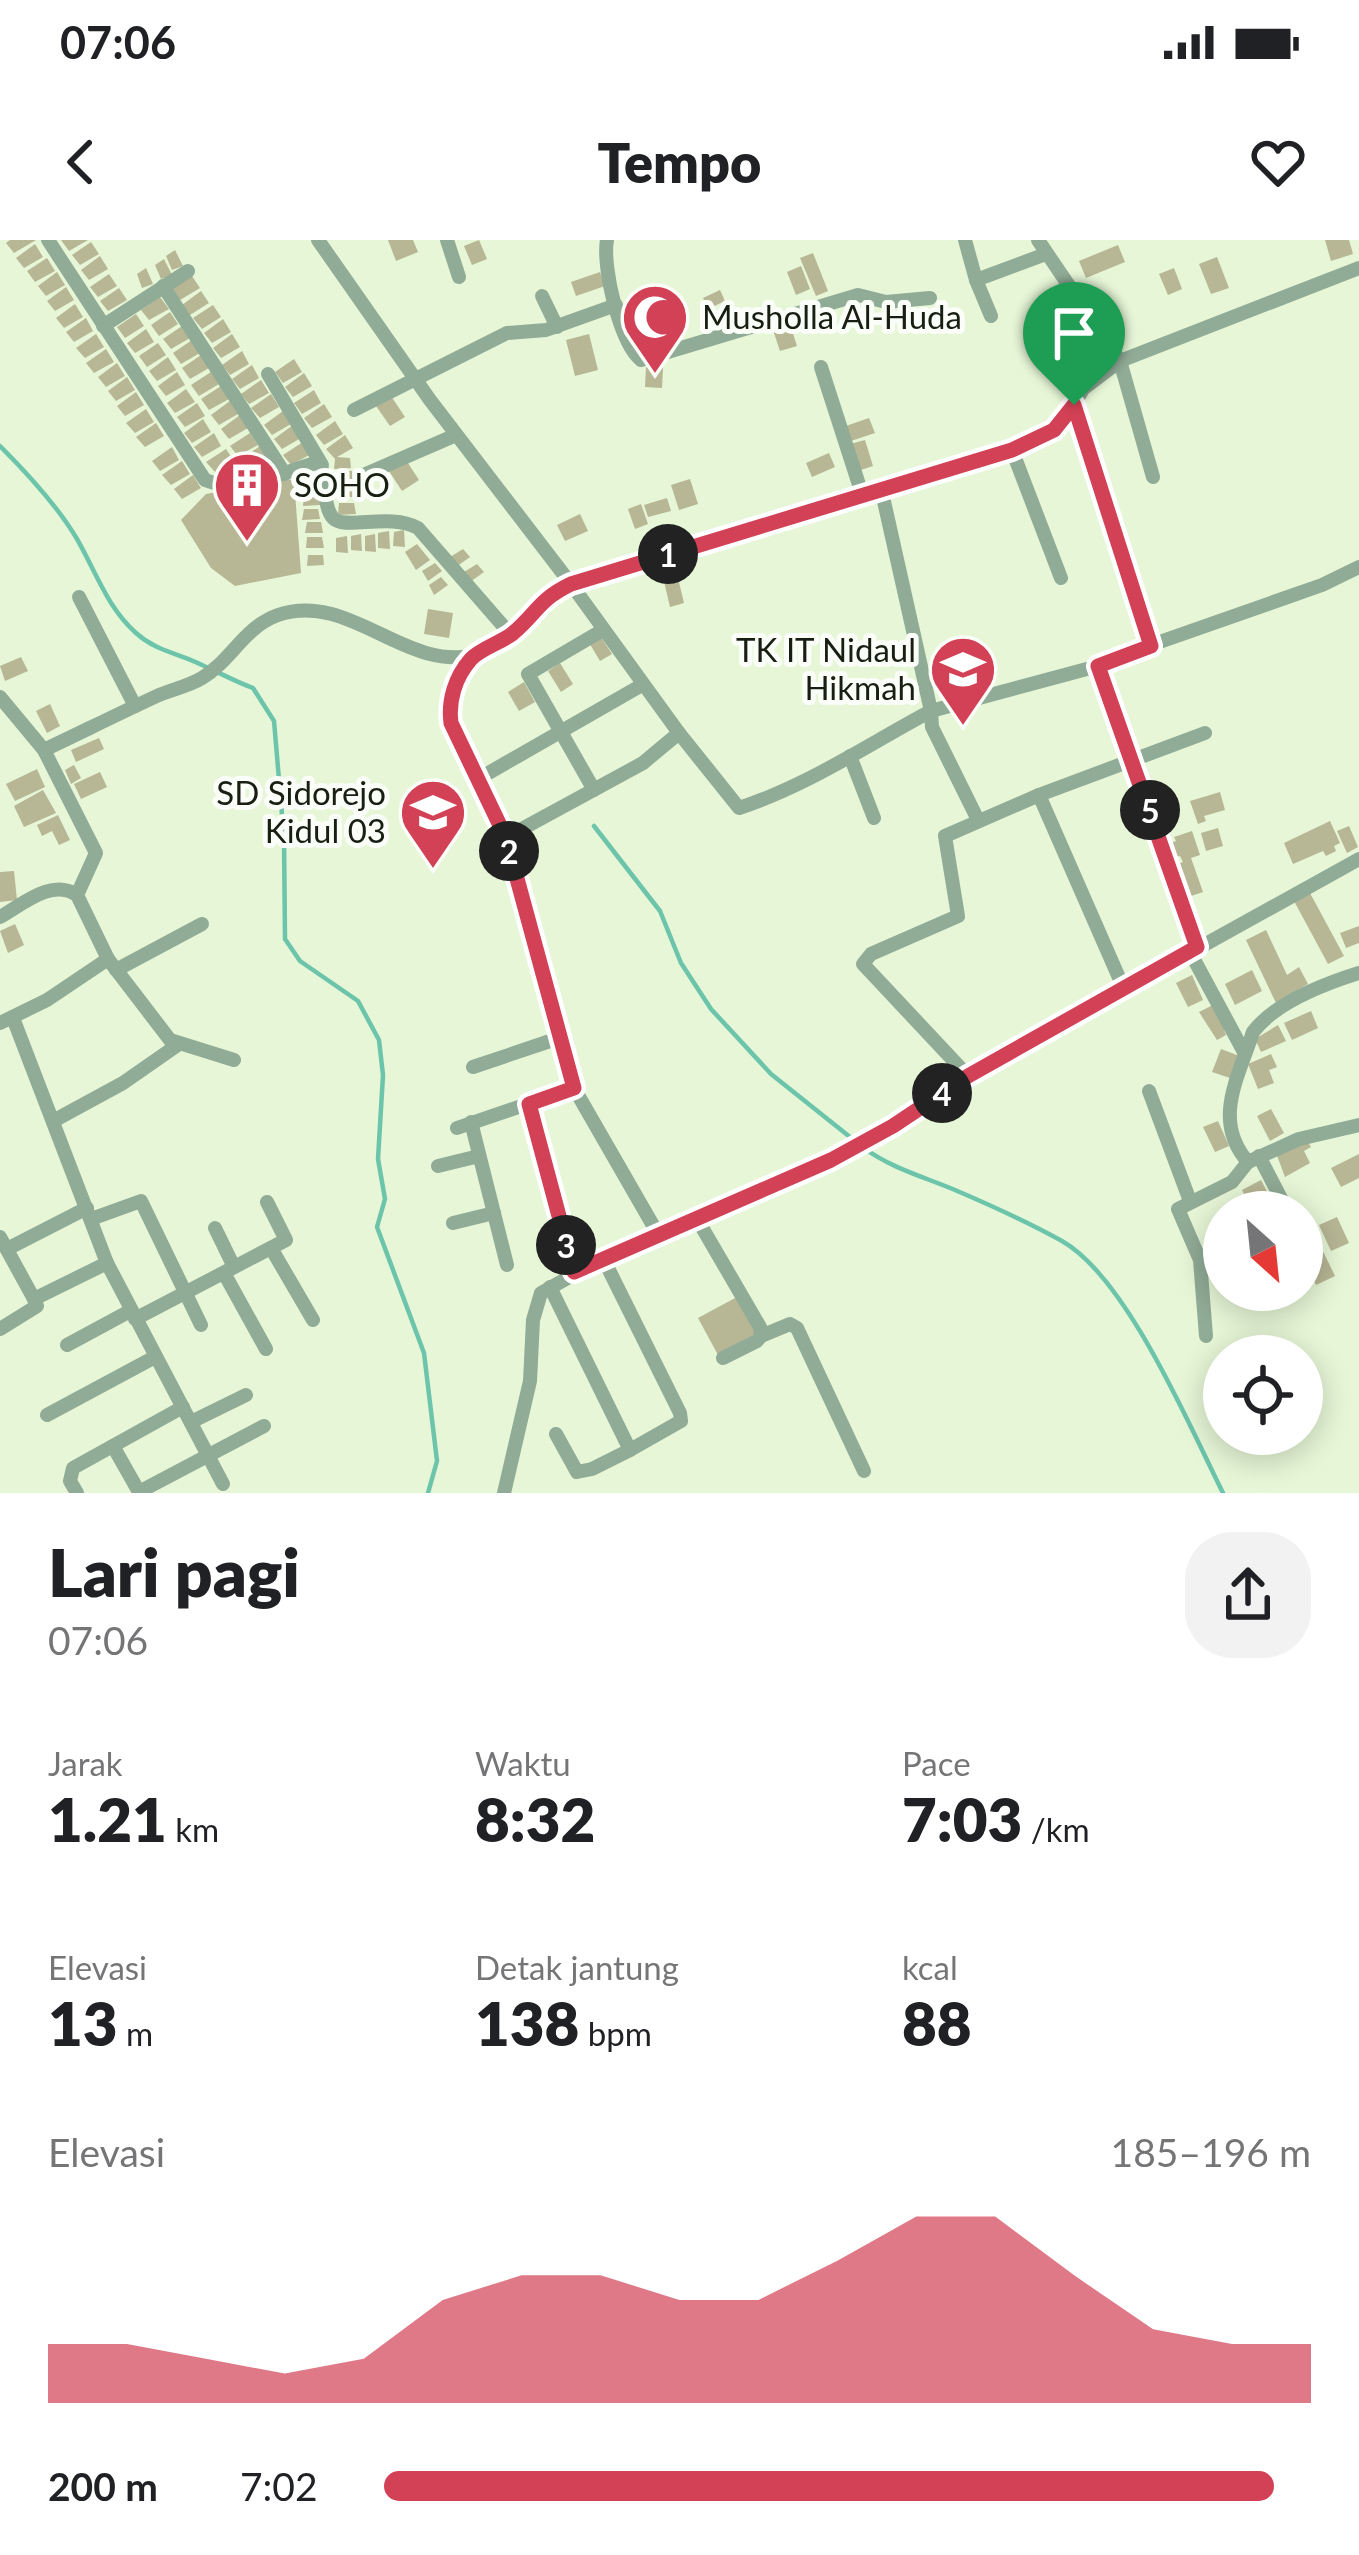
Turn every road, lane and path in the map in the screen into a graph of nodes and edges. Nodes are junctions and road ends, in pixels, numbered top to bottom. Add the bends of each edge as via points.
1 (48, 240) edge
2 (318, 240) edge
3 (447, 240) edge
4 (607, 240) edge
5 (965, 240) edge
6 (1042, 247) edge
7 (1359, 268) edge
8 (188, 271) dead end
9 (459, 278) dead end
10 (976, 280) junction
11 (163, 286) junction
12 (542, 296) dead end
13 (930, 298) dead end
14 (616, 304) junction
15 (992, 316) dead end
16 (103, 326) junction
17 (557, 327) junction
18 (1120, 361) junction
19 (821, 367) dead end
20 (268, 374) dead end
21 (416, 380) junction
22 (1074, 405) junction
23 (354, 410) dead end
24 (456, 435) junction
25 (1012, 450) junction
26 (322, 465) junction
27 (285, 474) junction
28 (365, 474) dead end
29 (1153, 477) dead end
30 (881, 488) junction
31 (862, 494) junction
32 (1359, 567) edge
33 (1061, 578) dead end
34 (571, 584) junction
35 (79, 597) dead end
36 (603, 630) junction
37 (511, 635) junction
38 (1151, 646) junction
39 (472, 656) junction
40 (1098, 666) junction
41 (642, 685) junction
42 (0, 697) edge
43 (135, 706) junction
44 (931, 711) junction
45 (560, 731) junction
46 (1205, 733) dead end
47 (679, 734) junction
48 (44, 750) junction
49 (850, 756) junction
50 (1132, 759) junction
51 (478, 778) junction
52 (594, 790) junction
53 (1039, 795) junction
54 (874, 818) dead end
55 (978, 820) junction
56 (506, 838) junction
57 (1359, 859) edge
58 (77, 895) junction
59 (0, 917) edge
60 (202, 924) dead end
61 (1193, 950) junction
62 (112, 964) junction
63 (1359, 973) edge
64 (1124, 989) junction
65 (7, 1021) edge
66 (559, 1038) junction
67 (179, 1043) junction
68 (1245, 1054) junction
69 (234, 1060) dead end
70 (473, 1067) dead end
71 (968, 1076) junction
72 (574, 1088) junction
73 (1149, 1091) dead end
74 (529, 1104) junction
75 (55, 1120) junction
76 (1359, 1125) edge
77 (479, 1156) junction
78 (1254, 1159) junction
79 (438, 1166) dead end
80 (1275, 1191) edge
81 (1190, 1201) junction
82 (267, 1202) dead end
83 (494, 1213) junction
84 (89, 1214) junction
85 (696, 1217) junction
86 (453, 1223) dead end
87 (215, 1228) dead end
88 (658, 1234) junction
89 (271, 1248) junction
90 (5, 1254) edge
91 (603, 1258) junction
92 (107, 1263) junction
93 (507, 1265) dead end
94 (229, 1270) junction
95 (574, 1272) junction
96 (550, 1286) junction
97 (184, 1294) junction
98 (34, 1299) junction
99 (133, 1315) junction
100 (313, 1321) dead end
101 (201, 1325) dead end
102 (0, 1329) edge
103 (1206, 1335) edge
104 (761, 1336) junction
105 (67, 1345) dead end
106 (266, 1349) dead end
107 (155, 1357) junction
108 (723, 1358) dead end
109 (246, 1395) dead end
110 (182, 1407) junction
111 (47, 1415) dead end
112 (191, 1423) junction
113 (264, 1426) dead end
114 (556, 1434) dead end
115 (113, 1446) junction
116 (630, 1450) junction
117 (208, 1456) junction
118 (864, 1471) dead end
119 (223, 1484) dead end
120 (77, 1493) edge
121 (503, 1493) edge

1 - 16 street
2 - 21 street
3 - 9 street
4 - 14 street
5 - 10 street
6 - 10 street
6 - 18 street
7 - 18 street
8 - 11 street
10 - 15 street
11 - 16 street
11 - 27 street
12 - 17 street
13 - 14 street via 858,295 646,360 632,352
14 - 17 street
16 - 27 street via 206,480
17 - 21 street via 507,333
18 - 22 street via 1083,388
18 - 29 street
19 - 31 street
20 - 26 street
21 - 23 street
21 - 24 street
22 - 25 street via 1054,430
22 - 38 street
24 - 28 street
24 - 34 street
25 - 30 street
25 - 33 street
26 - 27 street
26 - 37 street via 336,521 418,527
30 - 31 street
30 - 44 street
31 - 34 street
32 - 38 street
34 - 36 street
34 - 37 street via 537,604
35 - 43 street
36 - 41 street
36 - 45 street via 528,674
37 - 39 street
38 - 40 street
39 - 43 street via 422,651 312,609 252,628 206,676
39 - 51 street via 448,703
40 - 44 street
40 - 50 street
41 - 45 street
41 - 47 street
42 - 48 street
43 - 48 street
44 - 49 street
44 - 55 street
45 - 51 street
45 - 52 street
46 - 50 street
47 - 49 street via 739,808
47 - 52 street
48 - 58 street via 96,853
49 - 54 street
50 - 53 street
50 - 61 street
51 - 56 street
52 - 56 street
53 - 55 street
53 - 64 street
55 - 71 street via 944,839 958,916 863,961
56 - 66 street
57 - 61 street
58 - 59 street via 52,888
58 - 62 street
60 - 62 street
61 - 64 street
61 - 68 street
62 - 65 street
62 - 67 street via 161,1032
63 - 68 street via 1270,1015
64 - 71 street
65 - 75 street
66 - 70 street
66 - 72 street
67 - 69 street
67 - 75 street
68 - 78 street via 1227,1111 1231,1136
71 - 85 street via 831,1160
72 - 74 street
72 - 88 street
73 - 81 street
74 - 77 street via 464,1125
74 - 95 street
75 - 84 street
76 - 78 street
77 - 79 street
77 - 83 street
78 - 80 street
78 - 81 street via 1232,1182
81 - 103 street via 1178,1209 1200,1260
82 - 89 street via 286,1240
83 - 86 street
83 - 93 street
84 - 90 street
84 - 92 street
84 - 97 street via 141,1201
85 - 88 street
85 - 104 street
87 - 94 street
88 - 91 street
89 - 94 street
89 - 100 street
90 - 98 street
91 - 95 street
91 - 116 street via 681,1421
92 - 98 street
92 - 99 street
94 - 97 street
94 - 106 street
95 - 96 street
96 - 116 street
96 - 121 street via 535,1304 530,1381
97 - 99 street
97 - 101 street
98 - 102 street via 33,1311
99 - 105 street
99 - 107 street
104 - 108 street
104 - 118 street via 797,1328
107 - 110 street
107 - 111 street
109 - 112 street
110 - 112 street
110 - 115 street
112 - 117 street
113 - 117 street
114 - 116 street via 577,1472
115 - 117 street via 139,1492
115 - 120 street via 73,1468
117 - 119 street

